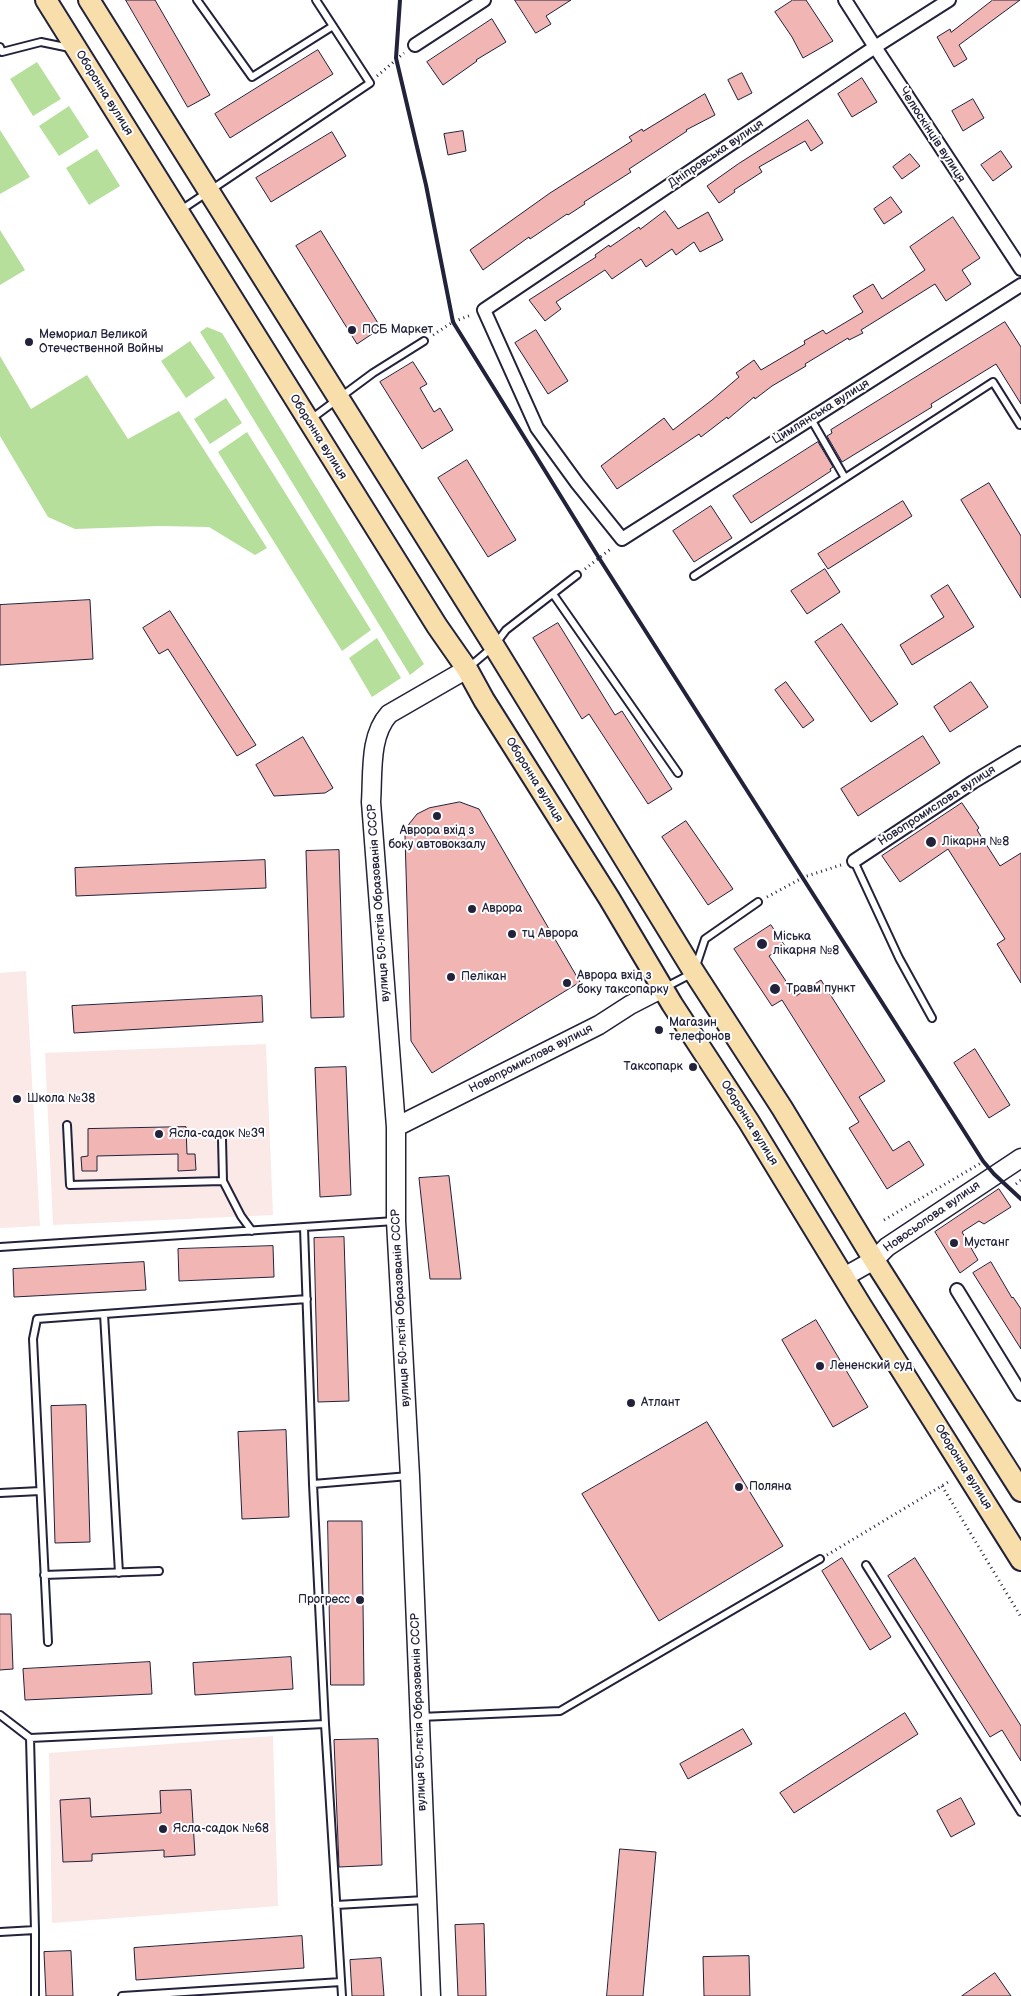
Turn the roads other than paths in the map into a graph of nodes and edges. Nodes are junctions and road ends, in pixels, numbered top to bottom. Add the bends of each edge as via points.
1 (46, 0) edge
2 (89, 0) edge
3 (197, 0) edge
4 (316, 0) edge
5 (484, 0) edge
6 (845, 0) edge
7 (950, 0) edge
8 (333, 26) junction
9 (415, 45) road end
10 (875, 48) junction
11 (76, 49) junction
12 (1, 51) edge
13 (210, 192) junction
14 (178, 212) junction
15 (1021, 269) edge
16 (1021, 285) edge
17 (424, 341) road end
18 (337, 398) junction
19 (811, 419) junction
20 (308, 421) junction
21 (1020, 425) edge
22 (845, 478) junction
23 (622, 539) joint
24 (577, 575) road end
25 (694, 576) dead end
26 (553, 594) junction
27 (494, 646) junction
28 (467, 669) junction
29 (1021, 753) edge
30 (678, 773) dead end
31 (854, 861) joint
32 (758, 902) road end
33 (694, 972) junction
34 (663, 988) junction
35 (932, 1018) dead end
36 (67, 1126) dead end
37 (396, 1127) junction
38 (222, 1139) dead end
39 (1021, 1158) edge
40 (223, 1181) junction
41 (396, 1221) junction
42 (304, 1228) junction
43 (252, 1231) junction
44 (0, 1247) edge
45 (874, 1260) junction
46 (844, 1277) junction
47 (957, 1290) dead end
48 (307, 1299) junction
49 (104, 1314) junction
50 (1021, 1394) edge
51 (410, 1476) junction
52 (314, 1484) junction
53 (40, 1491) junction
54 (1021, 1491) edge
55 (0, 1493) edge
56 (820, 1559) road end
57 (1021, 1560) edge
58 (866, 1565) dead end
59 (159, 1571) dead end
60 (119, 1573) junction
61 (44, 1575) junction
62 (48, 1642) dead end
63 (0, 1715) edge
64 (420, 1717) junction
65 (325, 1724) junction
66 (30, 1738) junction
67 (1021, 1812) edge
68 (427, 1900) junction
69 (336, 1905) junction
70 (35, 1930) junction
71 (0, 1932) edge
72 (341, 1982) junction
73 (35, 1996) edge
74 (122, 1996) edge
75 (342, 1996) edge
76 (431, 1996) edge

1 - 11 main road, Оборонна вулиця
2 - 13 main road
3 - 8 lane via 252,77
4 - 8 lane
5 - 9 street
6 - 10 street, Челюскінців вулиця
7 - 10 street, Дніпровська вулиця
8 - 13 lane via 370,83
10 - 15 street, Челюскінців вулиця
10 - 23 street, Дніпровська вулиця via 484,310 537,428
11 - 12 lane via 41,42
11 - 14 main road, Оборонна вулиця
13 - 14 lane
13 - 18 main road
14 - 20 main road, Оборонна вулиця
16 - 19 street, Цимлянська вулиця
17 - 18 lane
18 - 20 lane
18 - 27 main road
19 - 22 lane
19 - 23 street, Цимлянська вулиця
20 - 28 main road, Оборонна вулиця
21 - 22 lane via 993,382
22 - 25 lane
24 - 26 lane
26 - 27 lane via 506,630
26 - 30 lane
27 - 28 lane
27 - 33 main road
28 - 34 main road, Оборонна вулиця
28 - 37 street, вулиця 50-лєтія Образованія СССР via 389,714 380,724 376,739 371,802
29 - 31 street, Новопромислова вулиця
31 - 35 lane via 899,958
32 - 33 lane via 705,939
33 - 34 lane
33 - 45 main road
34 - 37 street, Новопромислова вулиця via 599,1025
34 - 46 main road, Оборонна вулиця
36 - 40 lane via 70,1185
37 - 41 street, вулиця 50-лєтія Образованія СССР
38 - 40 lane
39 - 45 street, Новосьолова вулиця via 887,1247
40 - 43 lane
41 - 42 lane
41 - 51 street, вулиця 50-лєтія Образованія СССР
42 - 43 lane
42 - 48 lane
43 - 44 lane
45 - 46 street, Новосьолова вулиця
45 - 54 main road
46 - 57 main road, Оборонна вулиця
47 - 50 street
48 - 49 lane
48 - 52 lane
49 - 53 lane via 37,1319 33,1339
49 - 60 lane
51 - 52 lane
51 - 64 street, вулиця 50-лєтія Образованія СССР
52 - 65 lane
53 - 55 lane
53 - 61 lane
56 - 64 lane via 560,1711
58 - 67 lane
59 - 60 lane
60 - 61 lane
61 - 62 lane
63 - 66 lane
64 - 68 street, вулиця 50-лєтія Образованія СССР
65 - 66 lane
65 - 69 lane
66 - 70 lane
68 - 69 lane
68 - 76 street, вулиця 50-лєтія Образованія СССР
69 - 72 lane
70 - 71 lane
70 - 73 lane
72 - 74 lane
72 - 75 lane

